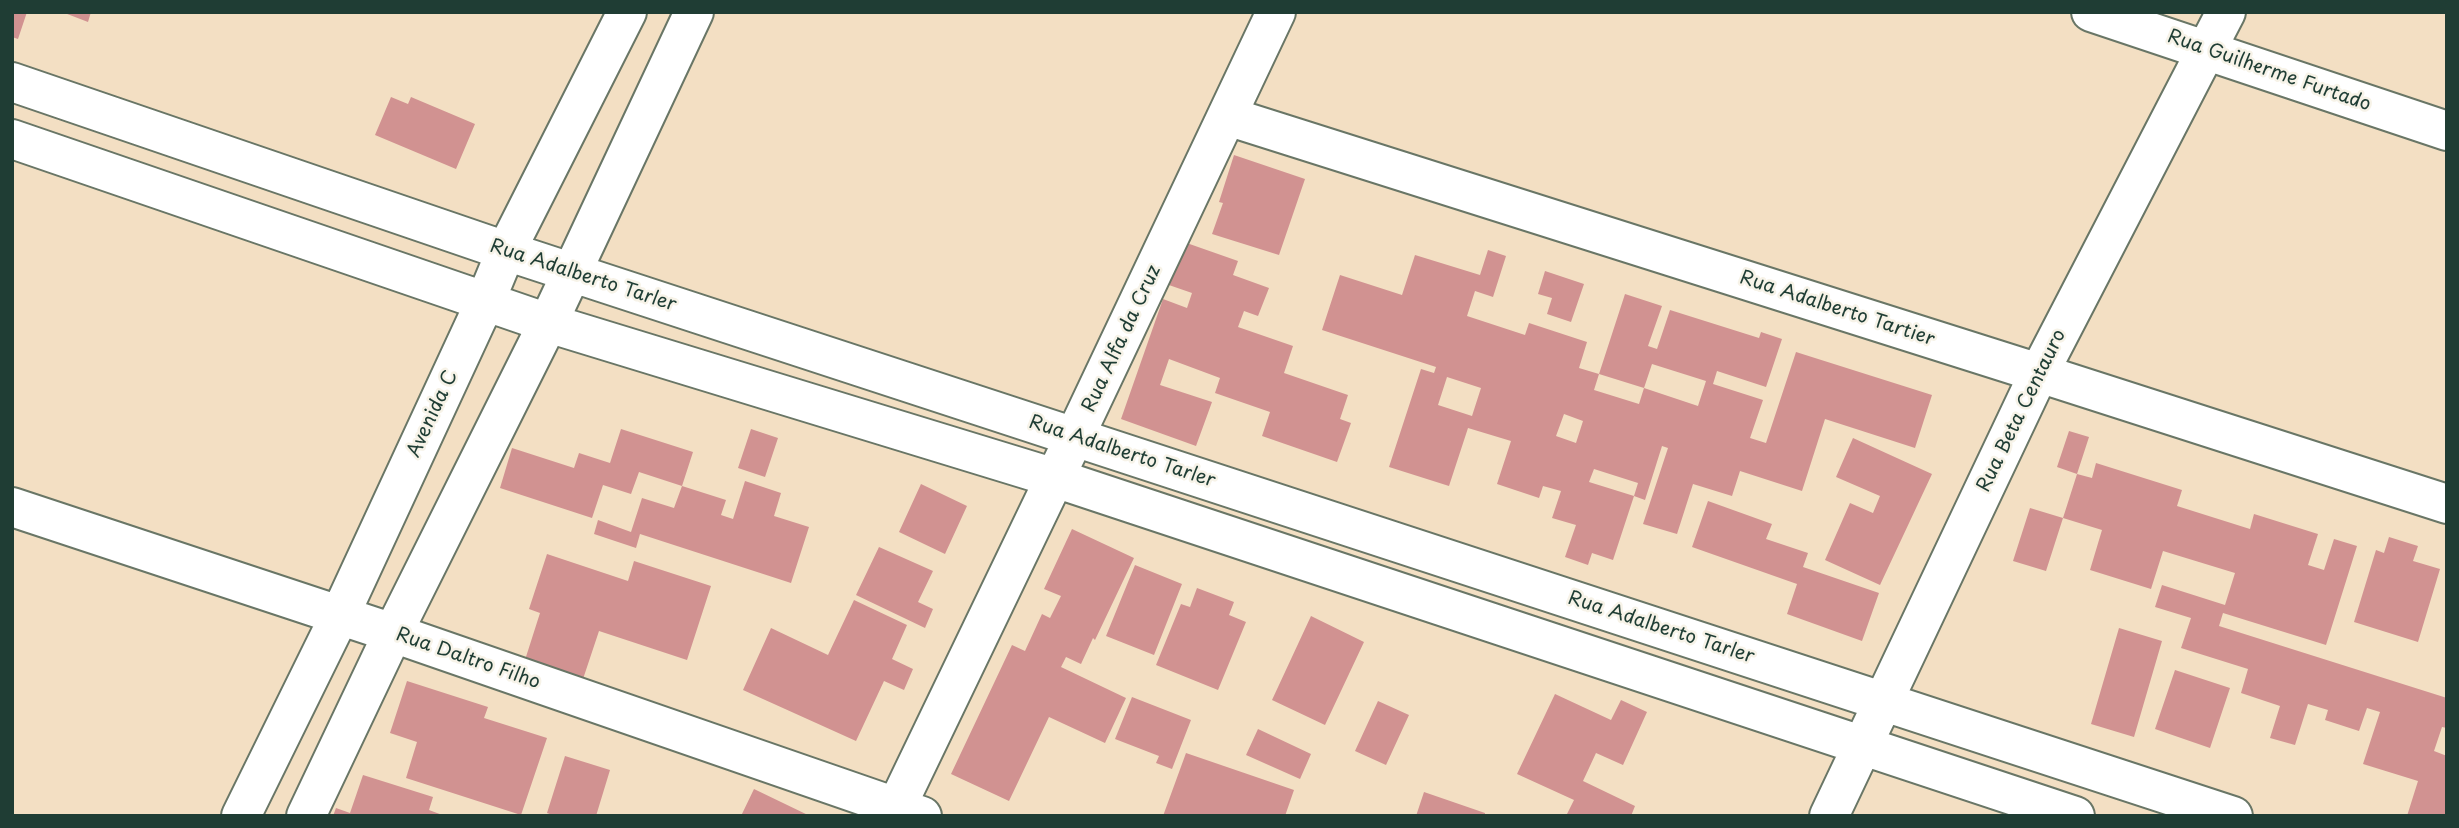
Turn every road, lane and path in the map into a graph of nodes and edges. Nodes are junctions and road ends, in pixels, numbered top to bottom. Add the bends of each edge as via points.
1 (627, 12) edge
2 (694, 12) edge
3 (1276, 12) edge
4 (2091, 12) edge
5 (2226, 12) edge
6 (2207, 50) junction
7 (12, 82) edge
8 (1227, 116) junction
9 (2447, 131) edge
10 (12, 139) edge
11 (506, 251) junction
12 (571, 272) junction
13 (485, 302) junction
14 (548, 323) junction
15 (2039, 373) junction
16 (1076, 436) junction
17 (1055, 478) junction
18 (2447, 504) edge
19 (12, 507) edge
20 (340, 615) junction
21 (393, 633) junction
22 (1883, 701) junction
23 (1863, 746) junction
24 (903, 813) edge
25 (241, 816) edge
26 (306, 816) edge
27 (1829, 816) edge
28 (2075, 816) edge
29 (2233, 816) edge

1 - 11 street, Avenida C
2 - 12 street
3 - 8 street, Rua Alfa da Cruz
4 - 6 street, Rua Guilherme Furtado
5 - 6 street, Rua Beta Centauro
6 - 9 street, Rua Guilherme Furtado
6 - 15 street, Rua Beta Centauro
7 - 11 street, Rua Adalberto Tarler
8 - 15 street, Rua Adalberto Tartier
8 - 16 street, Rua Alfa da Cruz
10 - 13 street
11 - 12 street, Rua Adalberto Tarler
11 - 13 street, Avenida C
12 - 14 street
12 - 16 street, Rua Adalberto Tarler
13 - 14 street
13 - 20 street, Avenida C
14 - 17 street
14 - 21 street
15 - 18 street, Rua Adalberto Tartier
15 - 22 street, Rua Beta Centauro
16 - 17 street, Rua Alfa da Cruz
16 - 22 street, Rua Adalberto Tarler
17 - 23 street
17 - 24 street, Rua Alfa da Cruz
19 - 20 street, Rua Daltro Filho
20 - 21 street, Rua Daltro Filho
20 - 25 street, Avenida C
21 - 24 street, Rua Daltro Filho
21 - 26 street
22 - 23 street, Rua Beta Centauro
22 - 29 street, Rua Adalberto Tarler
23 - 27 street, Rua Beta Centauro
23 - 28 street

